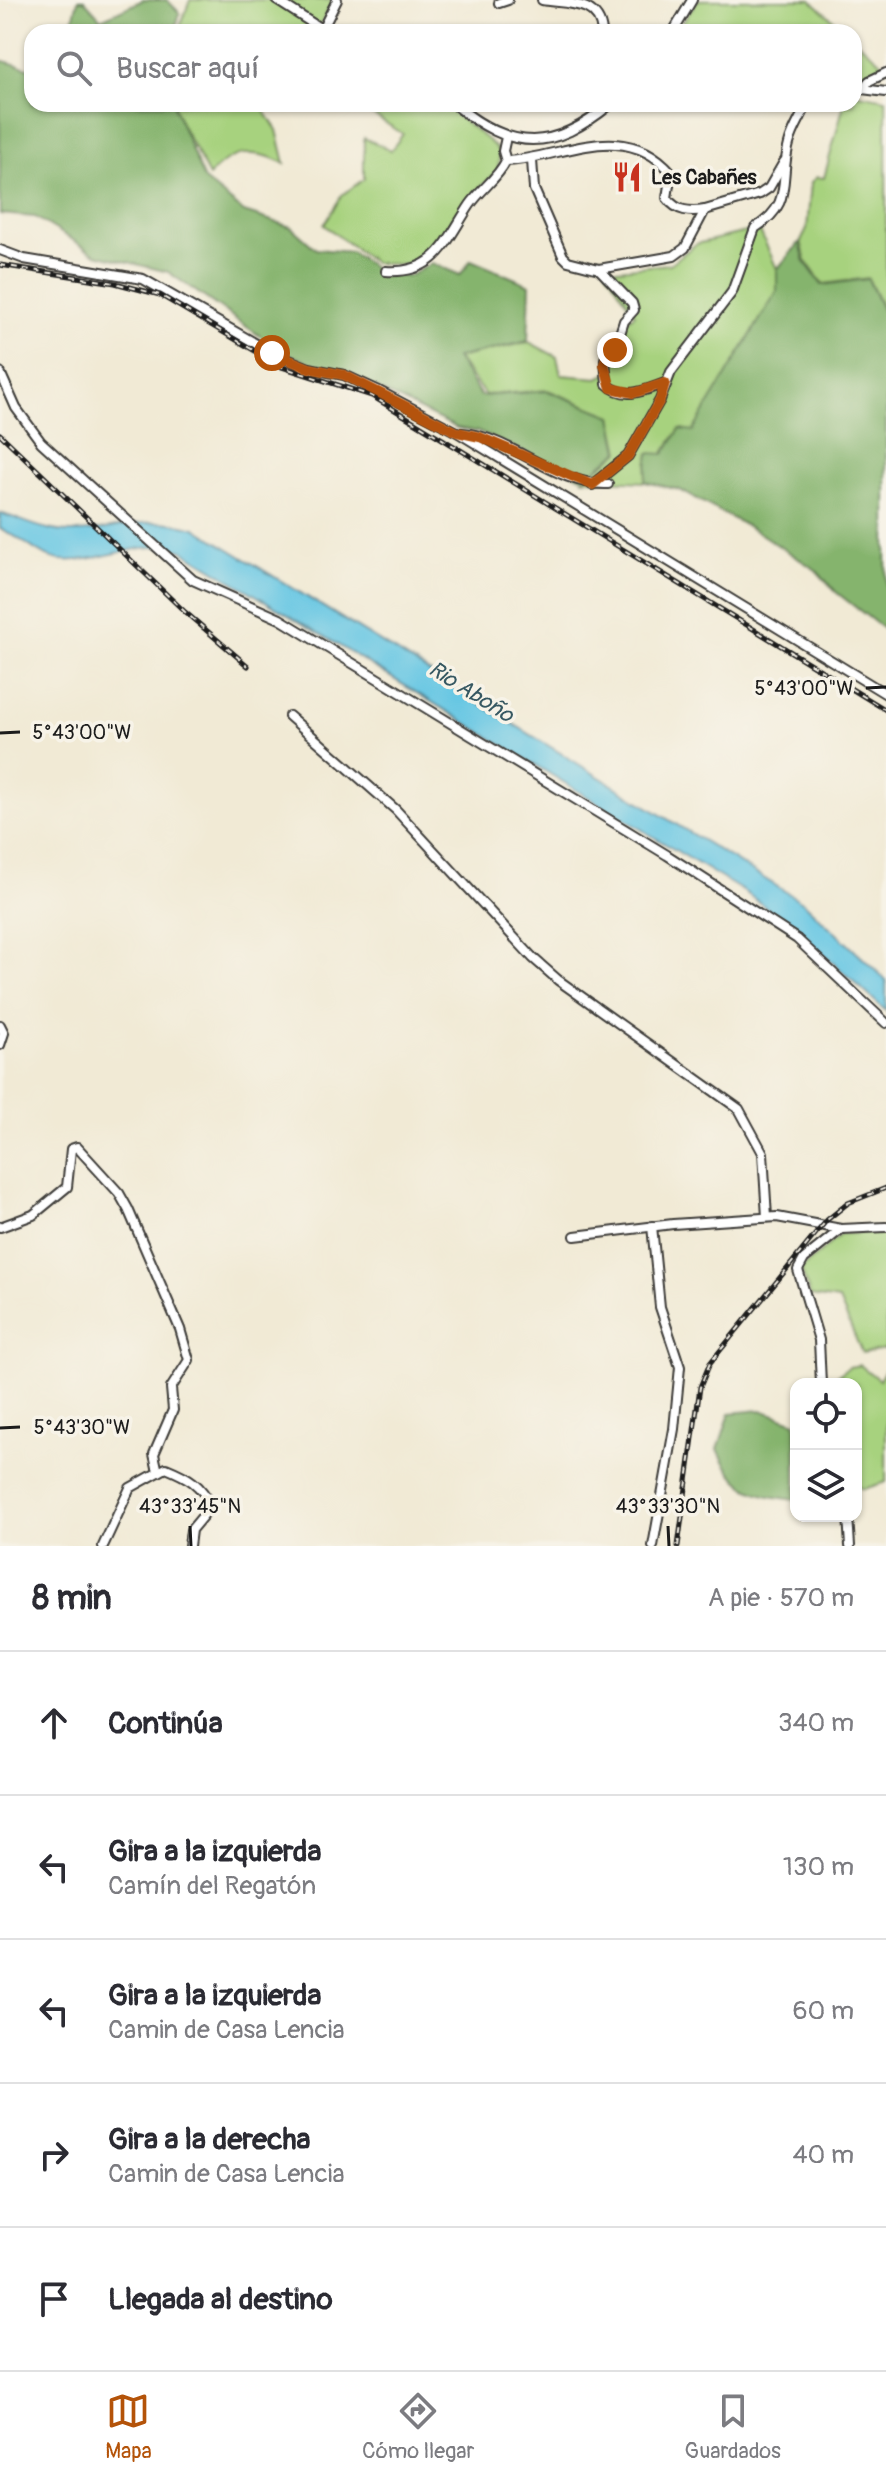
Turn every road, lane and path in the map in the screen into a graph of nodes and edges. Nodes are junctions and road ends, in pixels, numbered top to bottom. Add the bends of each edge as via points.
1 (276, 0) edge
2 (337, 0) edge
3 (542, 0) edge
4 (692, 0) edge
5 (313, 24) edge
6 (327, 24) edge
7 (600, 24) edge
8 (678, 24) edge
9 (886, 73) edge
10 (864, 87) joint
11 (886, 92) edge
12 (464, 112) edge
13 (601, 112) edge
14 (802, 112) edge
15 (506, 137) junction
16 (532, 160) junction
17 (506, 161) junction
18 (784, 162) junction
19 (705, 210) junction
20 (0, 250) edge
21 (599, 269) junction
22 (386, 271) dead end
23 (0, 372) edge
24 (665, 383) junction
25 (457, 432) junction
26 (608, 484) dead end
27 (592, 485) junction
28 (886, 694) edge
29 (289, 716) dead end
30 (886, 1023) edge
31 (0, 1025) edge
32 (0, 1045) edge
33 (767, 1217) junction
34 (652, 1226) junction
35 (0, 1227) edge
36 (886, 1227) edge
37 (841, 1229) junction
38 (575, 1236) dead end
39 (821, 1378) edge
40 (158, 1472) junction
41 (848, 1522) edge
42 (103, 1546) edge
43 (189, 1546) edge
44 (653, 1546) edge
45 (850, 1546) edge

1 - 5 street
2 - 6 street
3 - 7 street via 587,7
4 - 8 street
9 - 10 street
10 - 11 street
12 - 15 street
13 - 15 street via 550,139
14 - 18 street
15 - 17 street
16 - 17 street
16 - 19 street via 587,143 636,149 671,172 670,203 687,212
16 - 21 street via 534,189 563,256
17 - 22 street via 431,260 415,269
18 - 19 street via 760,194
18 - 24 street via 782,201 755,228 732,292
19 - 21 street via 685,248 674,256
20 - 25 street via 24,259 143,279 272,353 344,375
21 - 24 street via 634,310 624,321 615,350 605,359 607,384 634,393
23 - 30 street via 16,408 41,442 193,580 280,619 667,855 797,939
24 - 27 street via 628,456
25 - 27 street
25 - 28 street
26 - 27 street
29 - 33 street via 396,810 558,980 739,1109 763,1153
31 - 32 street
33 - 34 street
33 - 37 street
34 - 38 street
34 - 44 street via 660,1307 680,1367
35 - 40 street via 33,1215 67,1187 71,1149 77,1147 119,1193 189,1360 171,1388 173,1410 154,1454
36 - 37 street
37 - 39 street via 810,1252 798,1270 819,1340
40 - 42 street via 130,1488
40 - 43 street via 166,1468 194,1480 211,1506 191,1530
41 - 45 street

